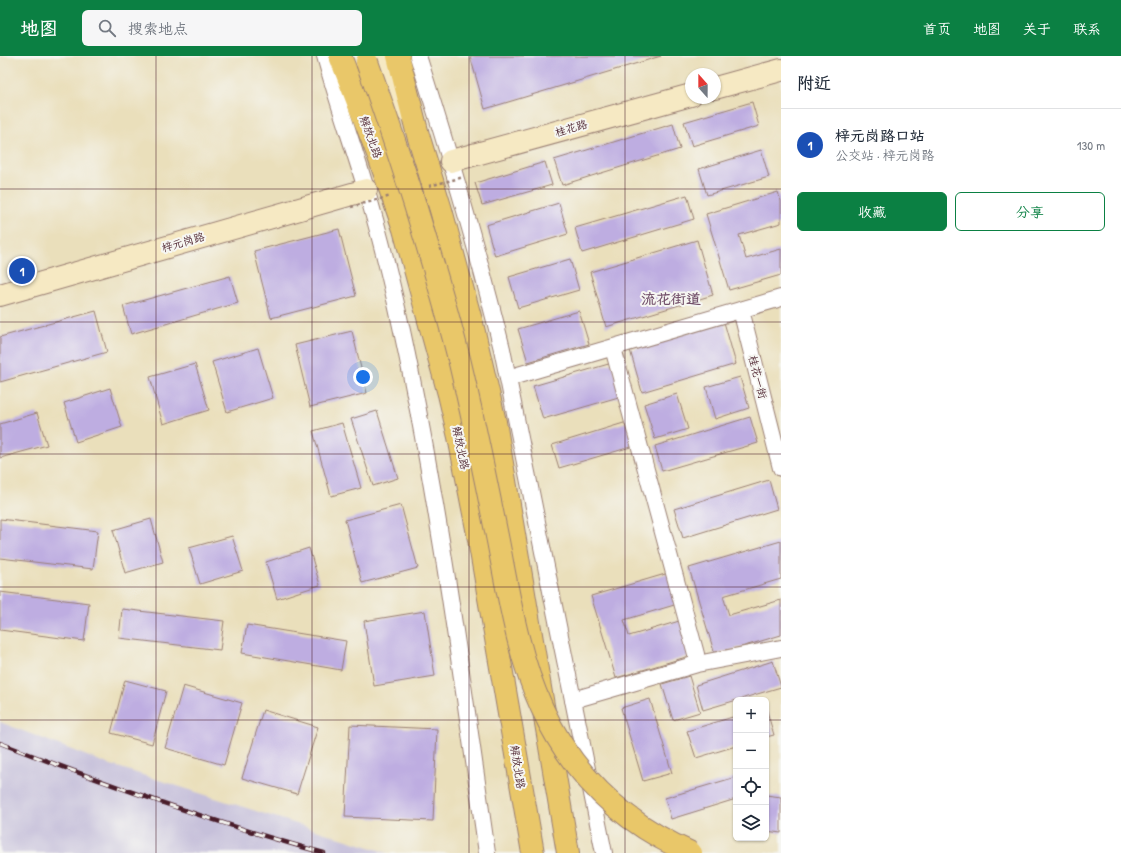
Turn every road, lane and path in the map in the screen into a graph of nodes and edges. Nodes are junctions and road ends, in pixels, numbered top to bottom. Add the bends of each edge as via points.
1 (325, 56) edge
2 (340, 56) edge
3 (398, 56) edge
4 (418, 56) edge
5 (370, 58) edge
6 (781, 70) edge
7 (721, 86) edge
8 (685, 97) edge
9 (418, 135) junction
10 (451, 161) junction
11 (366, 190) junction
12 (0, 294) edge
13 (781, 298) edge
14 (741, 310) junction
15 (613, 348) junction
16 (508, 378) junction
17 (781, 468) edge
18 (781, 648) edge
19 (696, 654) dead end
20 (573, 700) junction
21 (487, 853) edge
22 (533, 853) edge
23 (568, 853) edge
24 (604, 853) edge
25 (691, 853) edge

1 - 11 street
2 - 22 highway, 解放北路 via 404,229 449,394 478,534
3 - 9 highway
4 - 10 street
5 - 9 street
5 - 25 highway, bridge via 445,304 475,429 521,647 542,707 567,753 609,801 643,828
6 - 7 street
8 - 10 street, 桂花路
9 - 23 highway via 464,291 495,422
10 - 16 street via 492,307
11 - 12 street, 梓元岗路
11 - 21 street via 397,307 427,464 460,657
13 - 14 street
14 - 15 street
14 - 17 street, 桂花一街
15 - 16 street
15 - 19 street
16 - 20 street
18 - 20 street via 697,664
20 - 24 street

